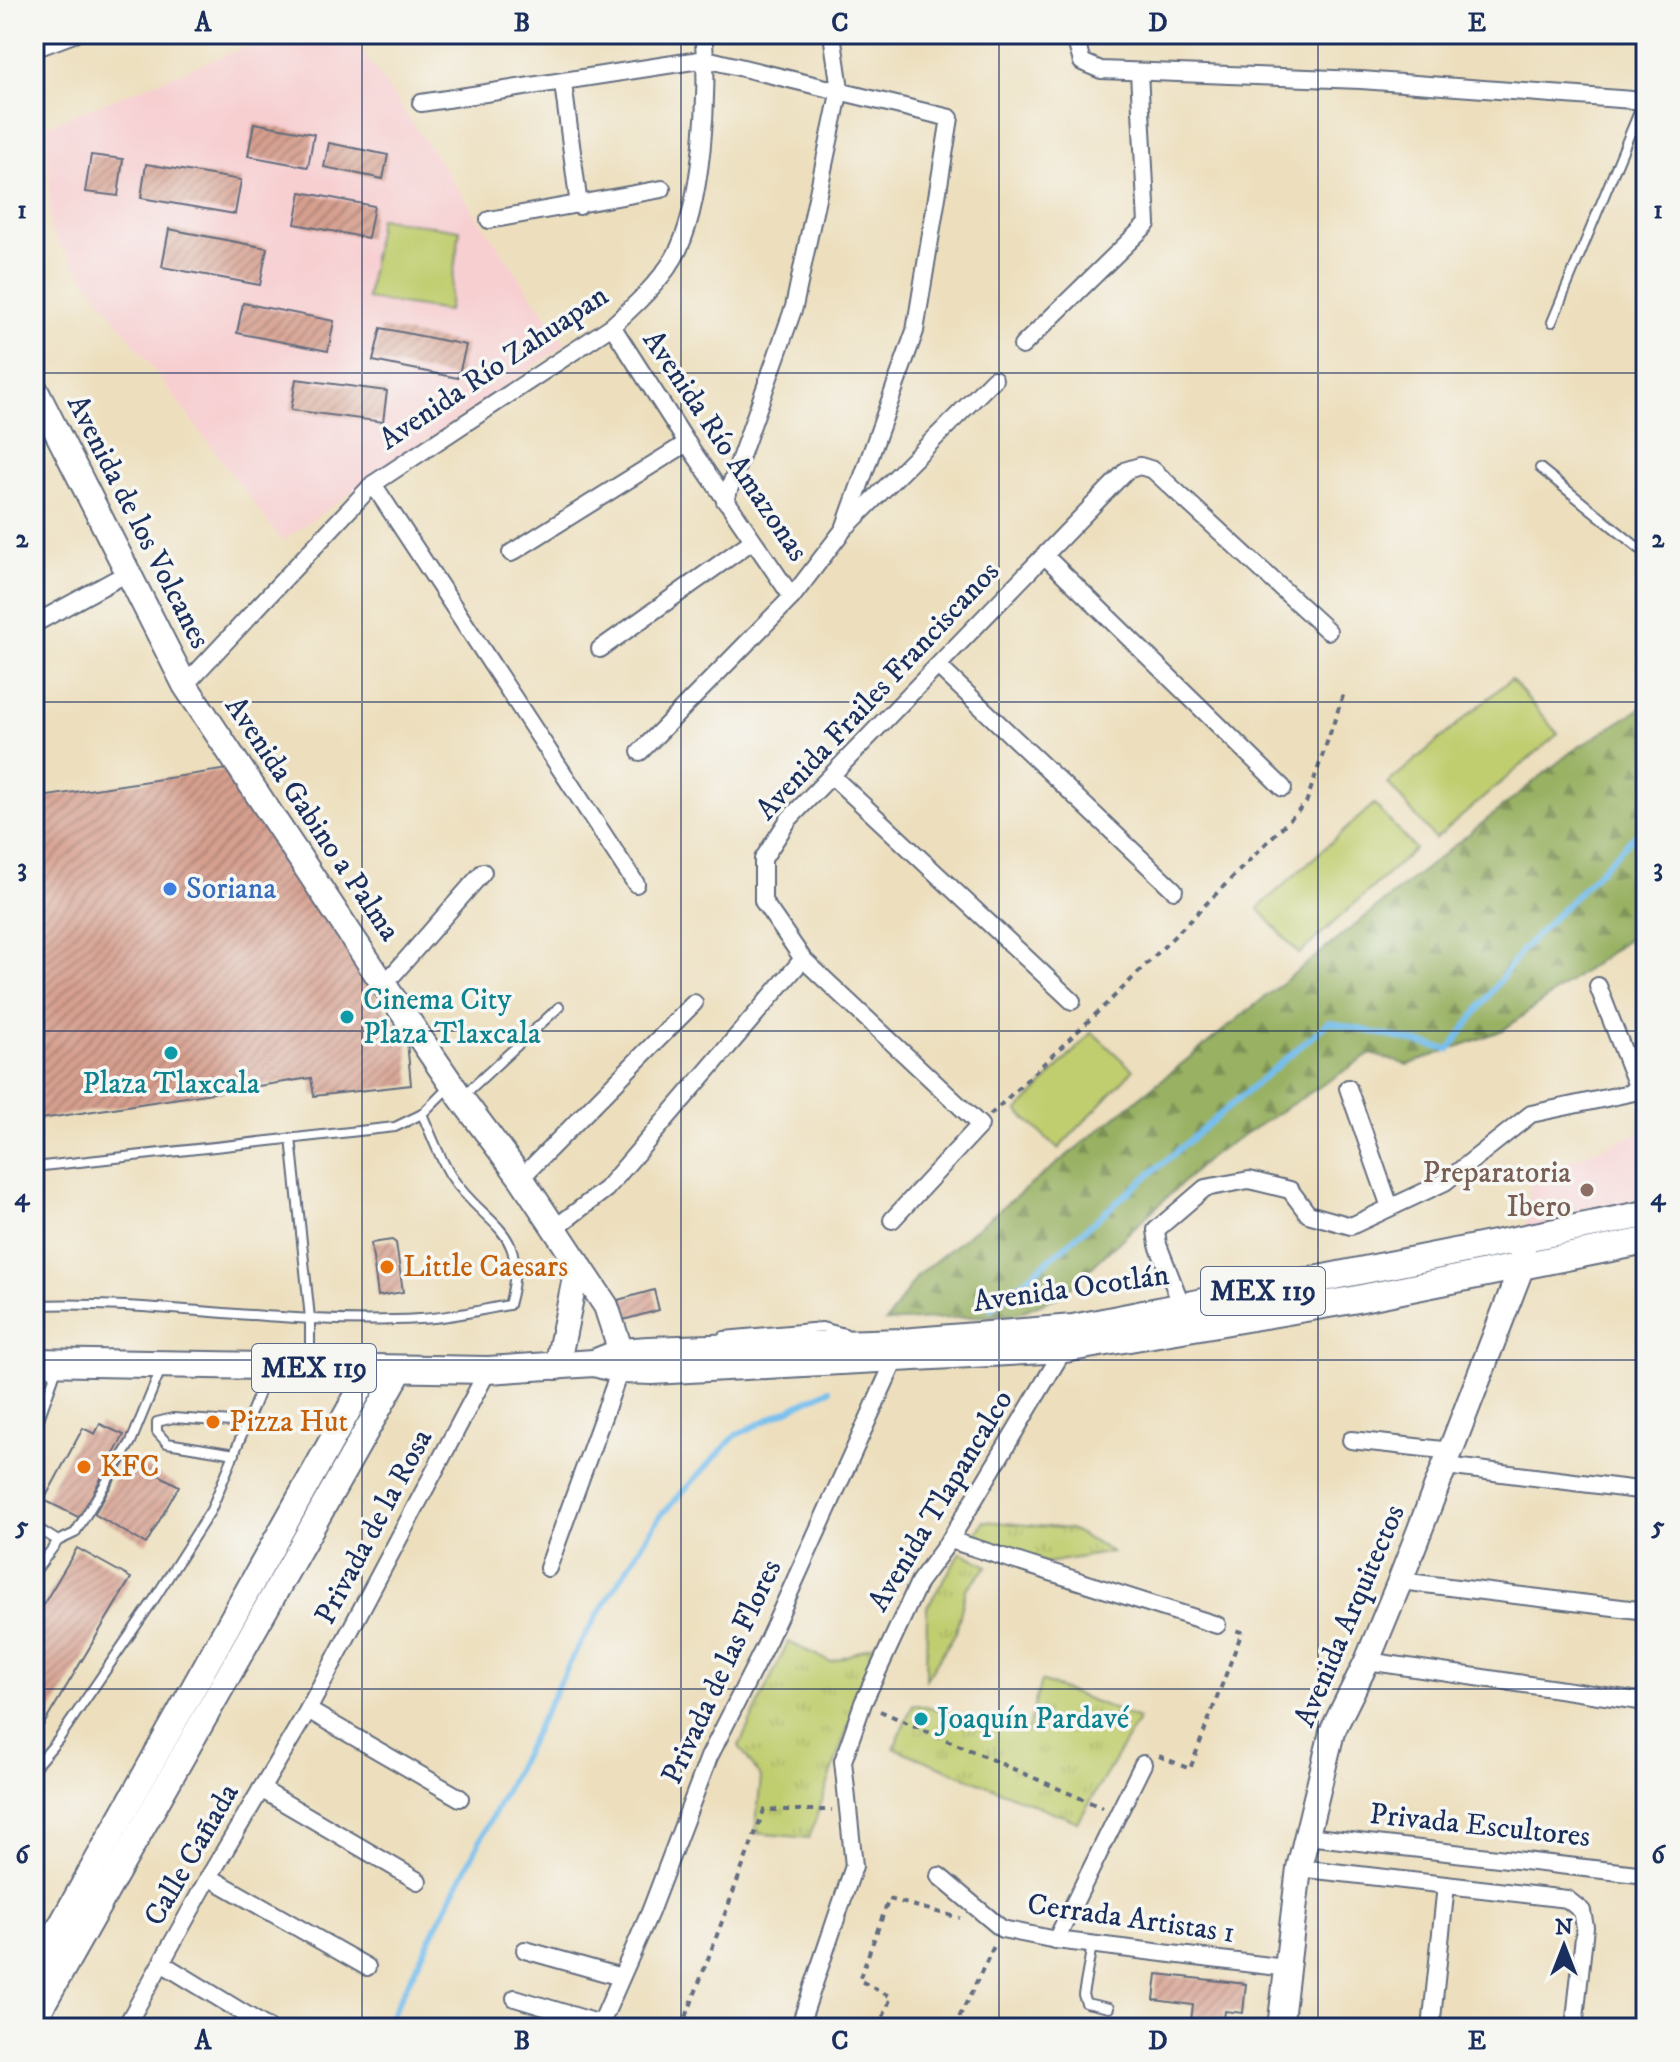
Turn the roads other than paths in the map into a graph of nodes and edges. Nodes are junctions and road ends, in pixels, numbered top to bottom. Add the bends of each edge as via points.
1 (74, 34) edge
2 (703, 34) edge
3 (832, 34) edge
4 (1074, 34) edge
5 (34, 49) edge
6 (706, 59) junction
7 (1139, 72) junction
8 (563, 83) junction
9 (840, 89) junction
10 (1645, 101) edge
11 (421, 103) dead end
12 (662, 189) dead end
13 (579, 206) junction
14 (489, 220) dead end
15 (1552, 322) dead end
16 (612, 326) junction
17 (1022, 346) dead end
18 (994, 379) dead end
19 (34, 387) edge
20 (687, 443) junction
21 (1540, 468) dead end
22 (373, 484) junction
23 (725, 501) junction
24 (844, 529) junction
25 (752, 541) junction
26 (511, 553) dead end
27 (1646, 554) edge
28 (1044, 555) junction
29 (129, 572) junction
30 (792, 597) junction
31 (34, 624) edge
32 (1328, 631) dead end
33 (600, 649) dead end
34 (939, 667) junction
35 (185, 685) junction
36 (640, 752) dead end
37 (832, 776) junction
38 (1283, 788) dead end
39 (483, 872) dead end
40 (636, 884) dead end
41 (1174, 890) dead end
42 (803, 959) junction
43 (384, 985) junction
44 (1598, 986) dead end
45 (1072, 1001) dead end
46 (694, 1003) dead end
47 (559, 1007) dead end
48 (1348, 1088) dead end
49 (1642, 1090) edge
50 (456, 1092) junction
51 (422, 1114) junction
52 (291, 1138) junction
53 (34, 1167) edge
54 (521, 1178) junction
55 (1390, 1207) junction
56 (1646, 1214) edge
57 (892, 1220) dead end
58 (555, 1228) junction
59 (1646, 1241) edge
60 (1522, 1253) junction
61 (578, 1263) junction
62 (34, 1305) edge
63 (1186, 1317) junction
64 (310, 1318) junction
65 (1069, 1338) junction
66 (892, 1348) junction
67 (620, 1361) junction
68 (47, 1362) edge
69 (163, 1364) junction
70 (270, 1367) junction
71 (557, 1367) junction
72 (310, 1368) junction
73 (401, 1369) junction
74 (371, 1370) junction
75 (488, 1370) junction
76 (247, 1423) junction
77 (34, 1433) edge
78 (1351, 1440) dead end
79 (235, 1454) junction
80 (1449, 1459) junction
81 (1646, 1491) edge
82 (34, 1526) edge
83 (950, 1540) junction
84 (58, 1541) junction
85 (548, 1568) dead end
86 (34, 1573) edge
87 (1400, 1581) junction
88 (1646, 1611) edge
89 (1217, 1625) dead end
90 (1367, 1661) junction
91 (1646, 1702) edge
92 (308, 1710) junction
93 (1146, 1758) road end
94 (34, 1768) edge
95 (261, 1789) junction
96 (460, 1798) dead end
97 (1307, 1836) junction
98 (1299, 1868) junction
99 (1646, 1875) edge
100 (939, 1876) dead end
101 (209, 1877) junction
102 (418, 1881) dead end
103 (1446, 1885) junction
104 (1056, 1940) junction
105 (1092, 1945) junction
106 (525, 1950) dead end
107 (163, 1964) junction
108 (367, 1967) dead end
109 (1286, 1968) junction
110 (34, 1973) edge
111 (621, 1977) junction
112 (515, 1998) dead end
113 (1109, 2008) dead end
114 (34, 2020) edge
115 (600, 2026) edge
116 (125, 2028) edge
117 (268, 2028) edge
118 (799, 2028) edge
119 (1280, 2028) edge
120 (1431, 2028) edge
121 (1574, 2028) edge

1 - 5 street
2 - 6 street, Avenida Río Zahuapan
3 - 9 street
4 - 7 street via 1082,62 1101,70
6 - 8 street
6 - 9 street
6 - 16 street, Avenida Río Zahuapan via 697,185 675,256
7 - 10 street via 1361,80
7 - 17 street via 1147,224
8 - 11 street
8 - 13 street
9 - 23 street via 794,307
9 - 24 street via 950,118 915,331
10 - 15 lane
12 - 13 street
13 - 14 street
16 - 20 street, Avenida Río Amazonas
16 - 22 street, Avenida Río Zahuapan
18 - 24 street
19 - 29 street, Avenida de los Volcanes
20 - 23 street, Avenida Río Amazonas
20 - 26 street
21 - 27 lane
22 - 35 street, Avenida Río Zahuapan
22 - 40 street
23 - 25 street, Avenida Río Amazonas
24 - 30 street
25 - 30 street, Avenida Río Amazonas
25 - 33 street
28 - 32 street, Avenida Frailes Franciscanos via 1127,470 1140,466 1153,470
28 - 34 street, Avenida Frailes Franciscanos
28 - 38 street
29 - 31 street
29 - 35 street, Avenida de los Volcanes
30 - 36 street
34 - 37 street, Avenida Frailes Franciscanos
34 - 41 street
35 - 43 street, Avenida Gabino a Palma
37 - 42 street, Avenida Frailes Franciscanos via 789,819 763,859 763,901
37 - 45 street
39 - 43 street
42 - 57 street, Avenida Frailes Franciscanos via 980,1125
42 - 58 street via 606,1189
43 - 50 street, Avenida Gabino a Palma
44 - 49 street
46 - 54 street
47 - 50 lane
48 - 55 street
49 - 55 street via 1531,1114 1445,1182
50 - 51 lane
50 - 54 street, Avenida Gabino a Palma
51 - 52 lane via 395,1127
51 - 64 lane via 451,1176 510,1239 517,1279 509,1305 422,1319
52 - 53 lane
52 - 64 lane
54 - 58 street, Avenida Gabino a Palma
55 - 63 street via 1351,1226 1308,1214 1290,1190 1249,1180 1205,1188 1156,1230
56 - 60 main road, Avenida Ocotlán / MEX 119
58 - 61 street, Avenida Gabino a Palma
59 - 60 main road, Avenida Ocotlán / MEX 119
60 - 63 main road, Avenida Ocotlán / MEX 119
60 - 80 street, Avenida Arquitectos
61 - 67 street, Avenida Gabino a Palma via 606,1306
61 - 71 street
62 - 64 lane
63 - 65 main road, Avenida Ocotlán / MEX 119
64 - 72 lane
65 - 66 main road, Avenida Ocotlán / MEX 119
65 - 83 street, Avenida Tlapancalco
66 - 67 main road, Avenida Ocotlán / MEX 119
66 - 67 main road, Avenida Ocotlán / MEX 119 via 694,1347
66 - 111 street, Privada de las Flores via 768,1640 709,1757
67 - 71 main road, Avenida Ocotlán / MEX 119
67 - 85 street
68 - 69 main road, Avenida Ocotlán / MEX 119
68 - 77 lane
69 - 70 main road, Avenida Ocotlán / MEX 119
69 - 84 lane via 131,1442 75,1533
70 - 72 main road, Avenida Ocotlán / MEX 119
70 - 76 lane
71 - 75 main road, Avenida Ocotlán / MEX 119
72 - 74 main road, Avenida Ocotlán / MEX 119
73 - 74 main road, Avenida Ocotlán / MEX 119
73 - 75 main road, Avenida Ocotlán / MEX 119
73 - 114 street
74 - 110 street
75 - 92 street, Privada de la Rosa
76 - 79 lane
76 - 79 lane via 173,1418 157,1422 157,1432 167,1443
78 - 80 street
79 - 94 lane via 211,1510 155,1598
80 - 81 street
80 - 87 street, Avenida Arquitectos
82 - 84 lane
83 - 89 street
83 - 118 street, Avenida Tlapancalco via 919,1582 863,1703 843,1761 854,1866
84 - 86 lane
87 - 88 street
87 - 90 street, Avenida Arquitectos
90 - 91 street
90 - 97 street, Avenida Arquitectos via 1332,1732
92 - 95 street, Calle Cañada
92 - 96 street
93 - 104 street
95 - 101 street, Calle Cañada
95 - 102 street
97 - 98 street, Avenida Arquitectos
97 - 99 street, Privada Escultores
98 - 103 street, Privada Escultores
98 - 109 street, Avenida Arquitectos
100 - 104 street, Cerrada Artistas 1 via 1002,1929
101 - 107 street, Calle Cañada
101 - 108 street
103 - 120 street
103 - 121 street, Privada Escultores via 1567,1899 1582,1911 1585,1927
104 - 105 street, Cerrada Artistas 1
105 - 109 street, Cerrada Artistas 1
105 - 113 lane via 1083,1995 1086,2003
106 - 111 street
107 - 116 street, Calle Cañada
107 - 117 street
109 - 119 street, Avenida Arquitectos
111 - 115 street, Privada de las Flores
112 - 115 street

